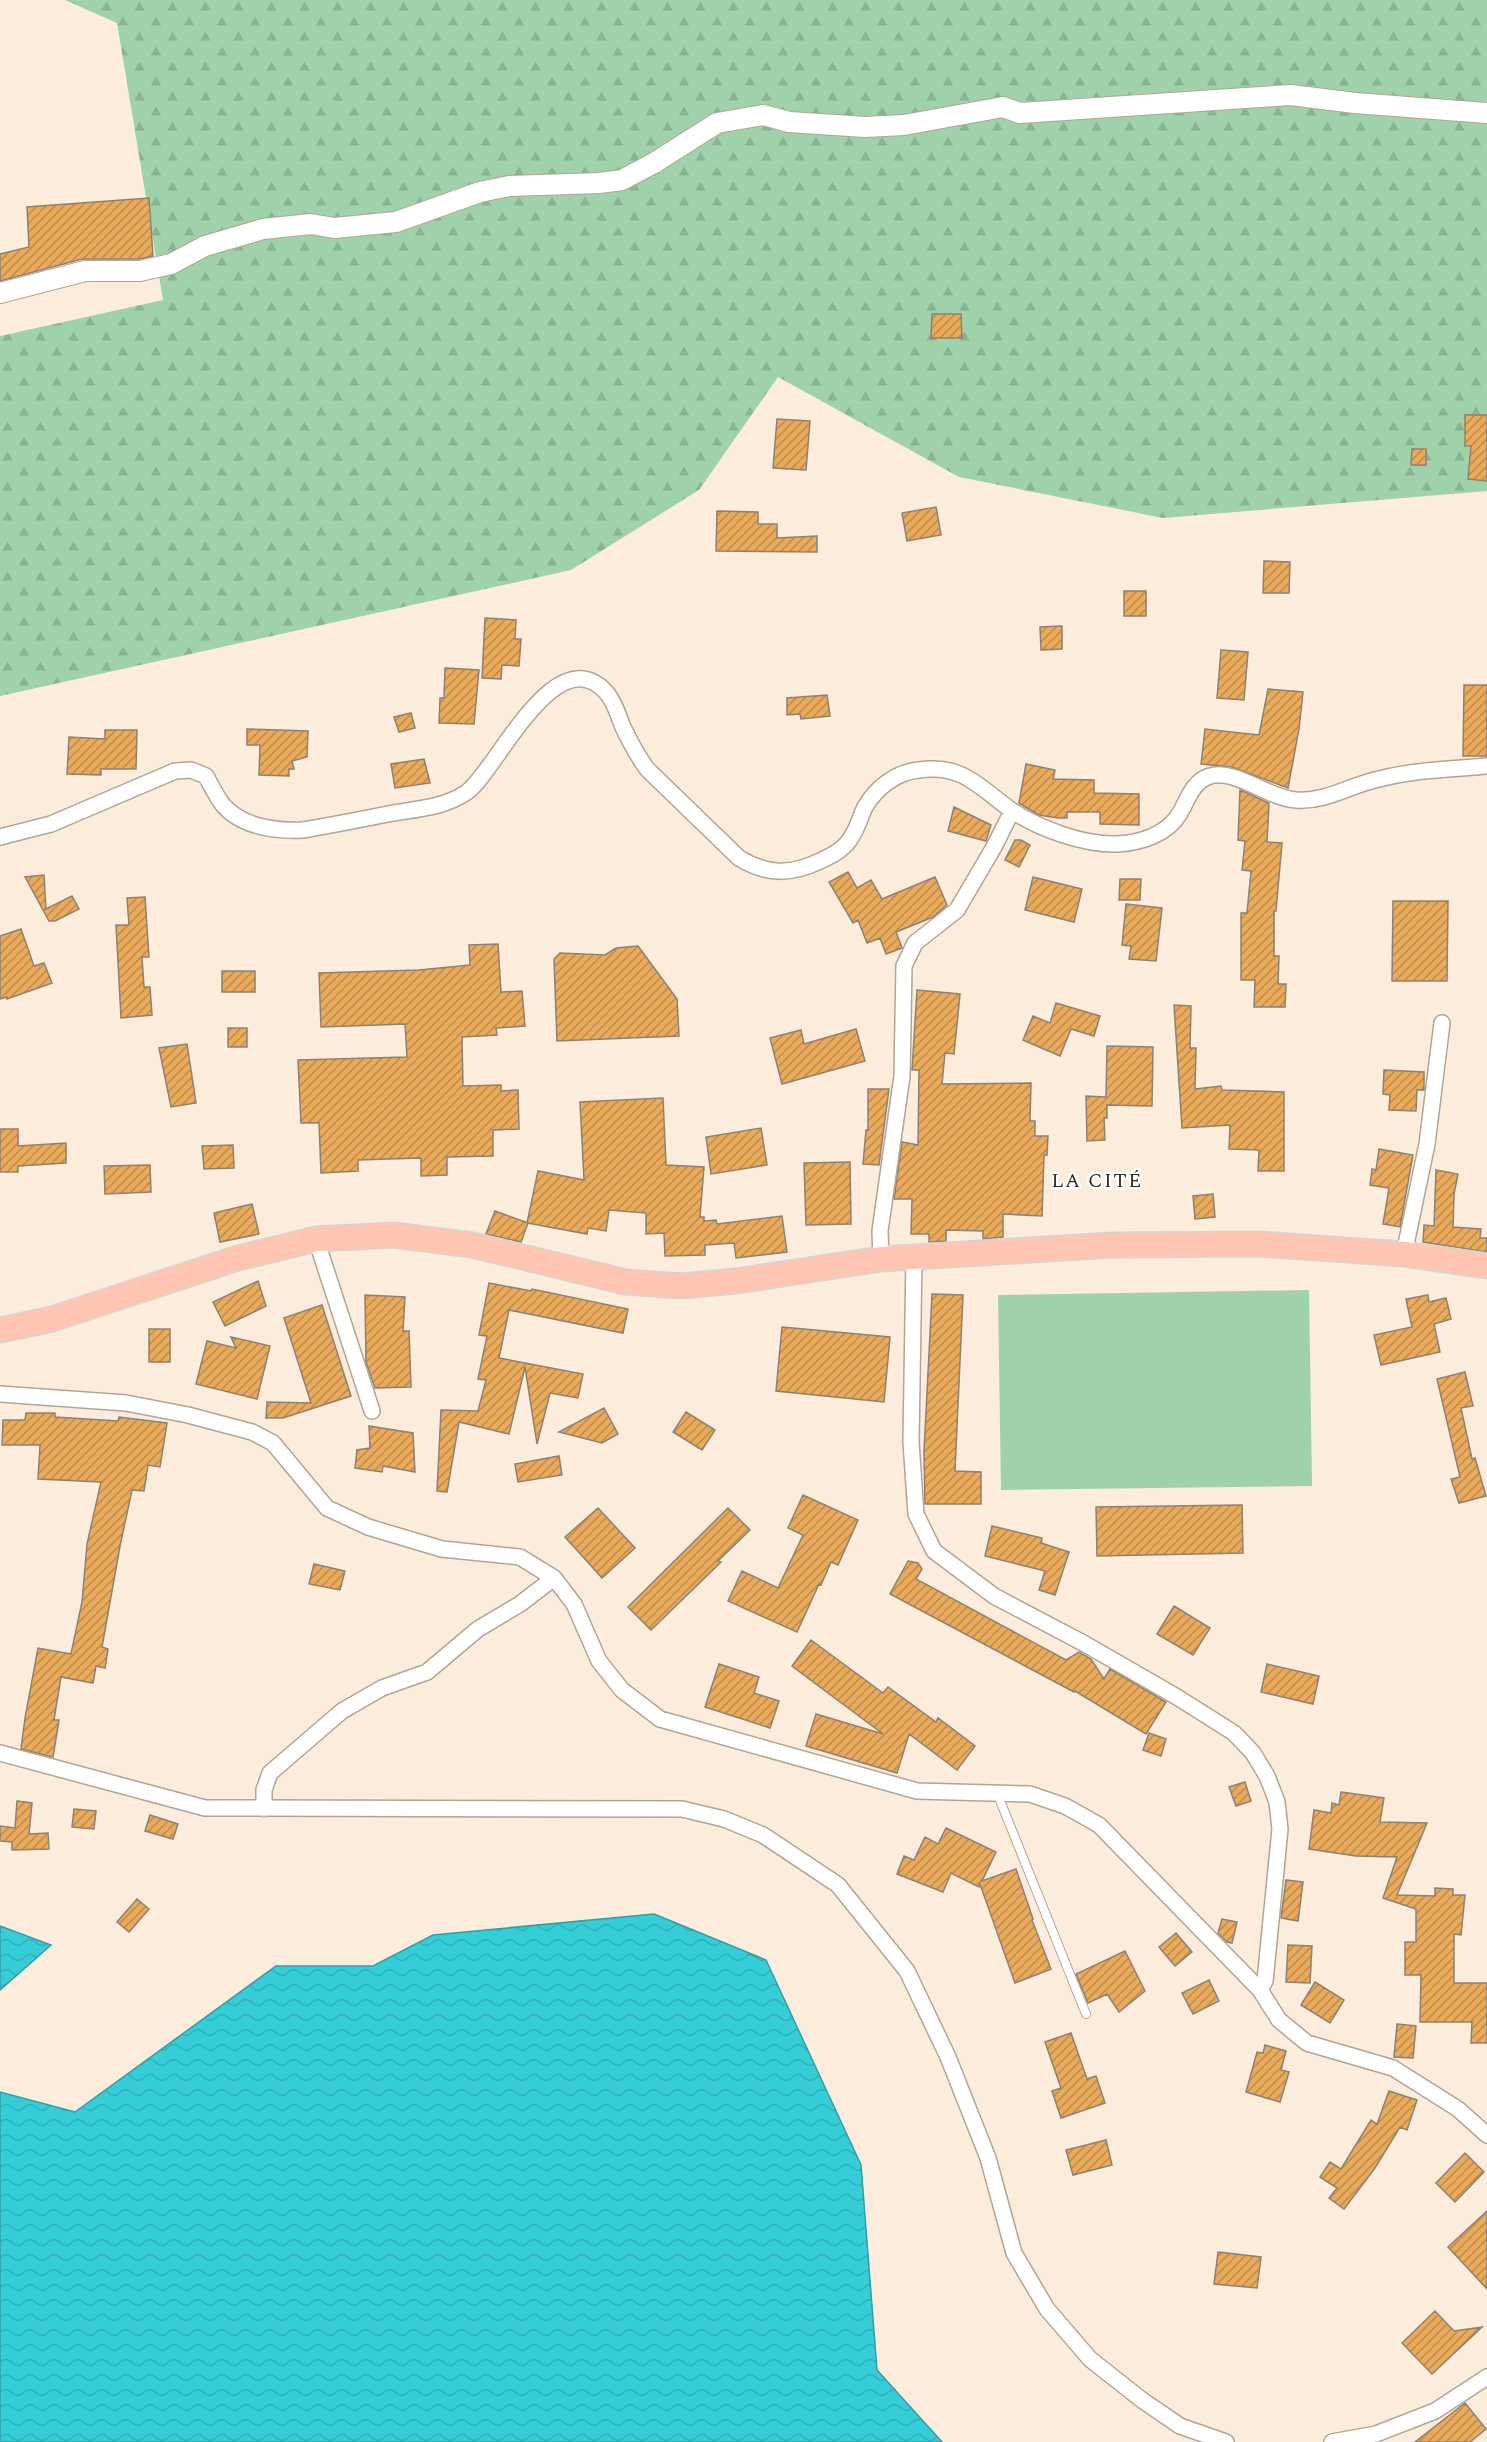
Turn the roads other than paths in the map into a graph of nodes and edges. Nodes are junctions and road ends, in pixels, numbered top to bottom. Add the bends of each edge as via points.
1 (1487, 113) edge
2 (0, 293) edge
3 (1487, 766) edge
4 (1012, 811) junction
5 (0, 837) edge
6 (1442, 1023) dead end
7 (316, 1239) junction
8 (1404, 1254) junction
9 (914, 1257) junction
10 (881, 1258) junction
11 (1487, 1266) edge
12 (0, 1330) edge
13 (0, 1394) edge
14 (372, 1411) dead end
15 (554, 1578) junction
16 (0, 1753) edge
17 (997, 1793) junction
18 (264, 1809) junction
19 (1260, 1990) junction
20 (1086, 2014) dead end
21 (1487, 2135) edge
22 (1487, 2377) edge
23 (1226, 2442) edge
24 (1332, 2442) edge

1 - 2 street via 1291,95 1020,113 1003,107 904,125 865,127 789,122 763,115 717,123 622,180 509,186 480,192 396,222 263,229 205,246 171,264 140,271 85,271
3 - 4 street via 1377,779 1336,795 1297,800 1277,797 1228,774 1212,775 1192,790 1179,814 1163,831 1148,839 1119,844 1090,843 1062,835
4 - 5 street via 977,782 958,773 918,770 894,778 873,794 852,836 833,855 793,872 765,870 739,858 647,769 604,690 593,683 574,680 556,687 526,715 473,787 437,805 303,831 281,831 241,818 224,805 206,776 183,770 51,824
4 - 10 street via 957,910 915,943 904,966 902,1076 880,1231
6 - 8 street via 1426,1144
7 - 10 main road via 394,1235 472,1245 626,1282 681,1286
7 - 12 main road via 238,1258 52,1319
7 - 14 street
8 - 9 main road via 1238,1244 1113,1245
8 - 11 main road
9 - 10 main road
9 - 19 street via 911,1442 916,1514 934,1551 994,1596 1177,1697 1234,1733 1253,1753 1274,1794 1280,1829 1265,1981
13 - 15 street via 126,1402 252,1432 273,1443 327,1508 368,1527 442,1549 519,1557
15 - 17 street via 574,1604 599,1661 622,1690 660,1719 917,1791
15 - 18 street via 478,1629 427,1672 382,1688 342,1711 270,1773 264,1790
16 - 18 street via 205,1808
17 - 19 street via 1030,1794 1065,1806 1099,1825
17 - 20 lane
18 - 23 street via 682,1809 724,1819 763,1835 838,1885 907,1971 948,2056 988,2158 1014,2253 1047,2309 1090,2359 1142,2400 1180,2426
19 - 21 street via 1279,2020 1307,2043 1393,2068 1458,2109
22 - 24 street via 1435,2411 1376,2434

